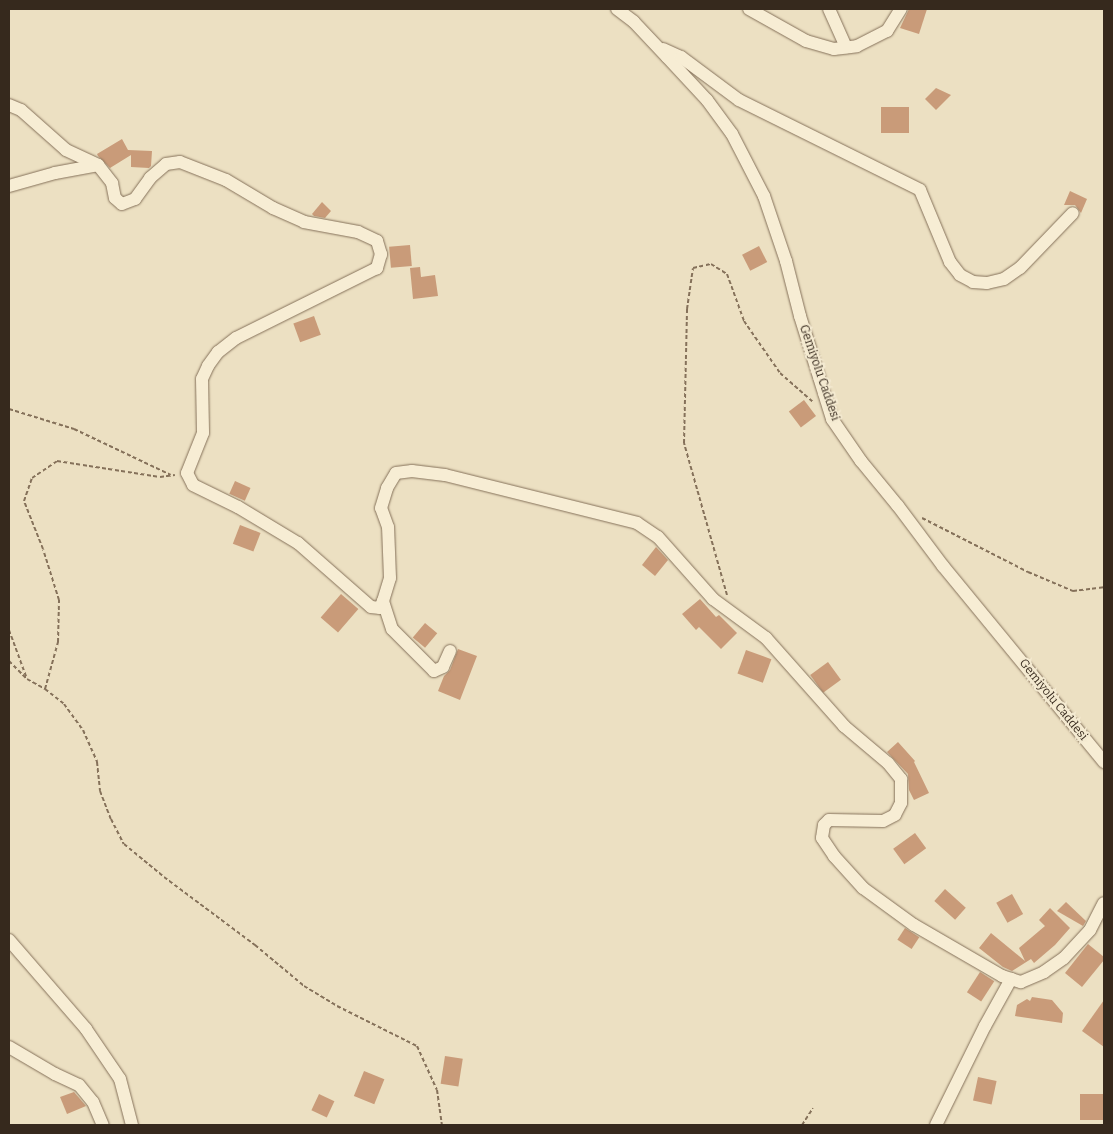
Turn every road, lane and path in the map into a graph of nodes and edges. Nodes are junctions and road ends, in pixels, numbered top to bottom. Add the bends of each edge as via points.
1 (617, 9) edge
2 (749, 9) edge
3 (829, 9) edge
4 (901, 9) edge
5 (658, 47) junction
6 (846, 48) junction
7 (9, 105) edge
8 (98, 165) junction
9 (9, 186) edge
10 (1073, 213) dead end
11 (817, 406) dead end
12 (9, 409) edge
13 (187, 473) junction
14 (171, 475) junction
15 (898, 506) junction
16 (1104, 587) edge
17 (727, 595) dead end
18 (383, 601) junction
19 (9, 630) edge
20 (450, 651) dead end
21 (9, 661) edge
22 (27, 679) junction
23 (46, 689) junction
24 (1104, 762) edge
25 (1104, 903) edge
26 (9, 940) edge
27 (1011, 979) junction
28 (9, 1047) edge
29 (813, 1108) dead end
30 (103, 1125) edge
31 (132, 1125) edge
32 (442, 1125) edge
33 (802, 1125) edge
34 (936, 1125) edge

1 - 5 street, Gemiyolu Caddesi
2 - 6 street via 806,40 834,49
3 - 6 street
4 - 6 street via 887,31
5 - 10 street via 681,56 740,100 920,190 950,262 960,275 973,282 1004,279 1020,268
5 - 15 street, Gemiyolu Caddesi via 707,100 732,134 764,196 832,418 861,462
7 - 8 street via 20,110 66,150
8 - 9 street
8 - 13 street via 122,204 135,199 150,178 166,164 180,162 226,180 304,222 358,232 377,241 381,254 377,268 236,338 218,352 202,380 203,433
11 - 17 path via 780,373 744,321 726,274 711,264 693,268 687,309 684,443
12 - 14 path via 74,429
13 - 14 path
13 - 18 street via 199,489 238,507 298,543 371,607 380,608
14 - 23 path via 160,477 57,461 32,478 24,501 44,549 59,600 58,642
15 - 16 path via 1028,572 1073,591
15 - 24 street, Gemiyolu Caddesi via 943,566
18 - 20 street via 392,629 434,671 442,667
18 - 27 street via 390,578 388,527 381,508 396,473 412,471 445,475 637,523 658,537 714,600 766,638 844,726 888,763 901,779 901,803 895,815 883,821 829,820 824,825 822,838 834,856 863,888 914,924
19 - 22 path
21 - 22 path
22 - 23 path
23 - 32 path via 64,704 83,730 97,762 100,791 124,844 304,986 417,1046 437,1090
25 - 27 street via 1090,930 1064,958 1021,982
26 - 31 street via 86,1029 120,1079
27 - 34 street
28 - 30 street via 79,1085 93,1102
29 - 33 path

